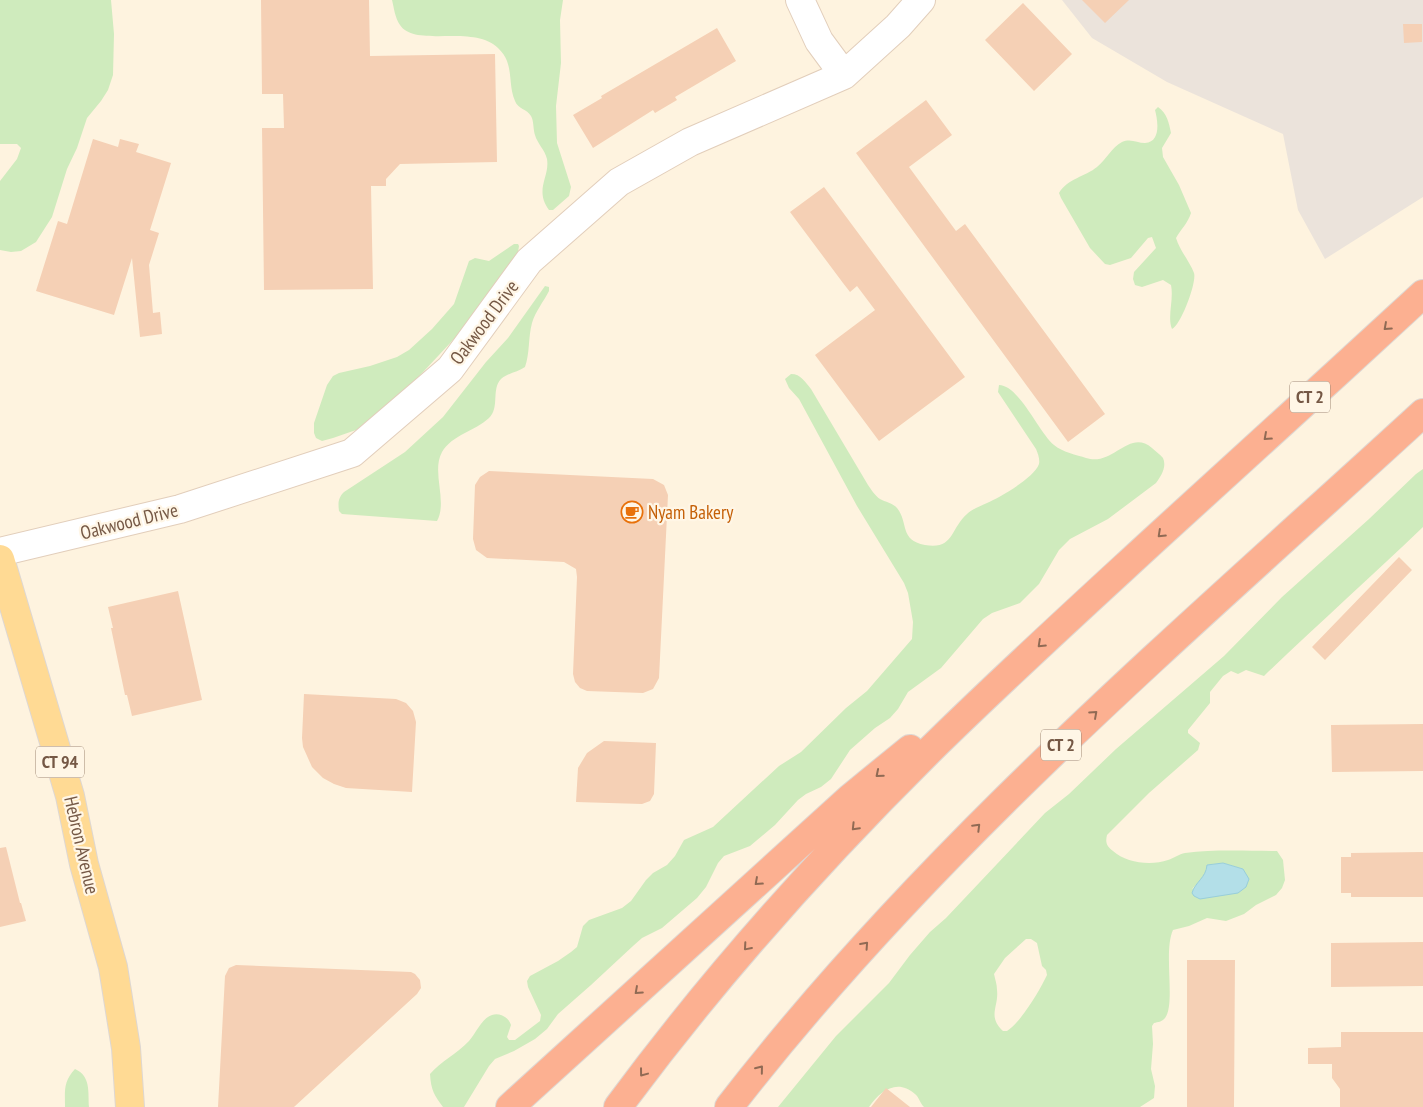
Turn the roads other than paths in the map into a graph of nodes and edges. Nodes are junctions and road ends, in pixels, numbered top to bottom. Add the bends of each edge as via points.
1 (800, 0) edge
2 (921, 0) edge
3 (844, 75) junction
4 (1423, 294) edge
5 (1423, 413) edge
6 (0, 552) edge
7 (0, 558) edge
8 (988, 693) junction
9 (130, 1107) edge
10 (510, 1107) edge
11 (618, 1107) edge
12 (729, 1107) edge

1 - 3 street via 819,41
2 - 3 street, Oakwood Drive via 898,26
3 - 6 street, Oakwood Drive via 690,142 619,182 529,261 450,369 352,453 180,509
4 -> 8 highway, CT 2
12 -> 5 highway, CT 2 via 855,957 977,827 1081,726
7 - 9 main road, Hebron Avenue / CT 94 via 70,796 84,864 113,967 123,1026
8 -> 10 highway via 938,726 850,798
8 -> 11 highway, CT 2 via 876,805 785,903

